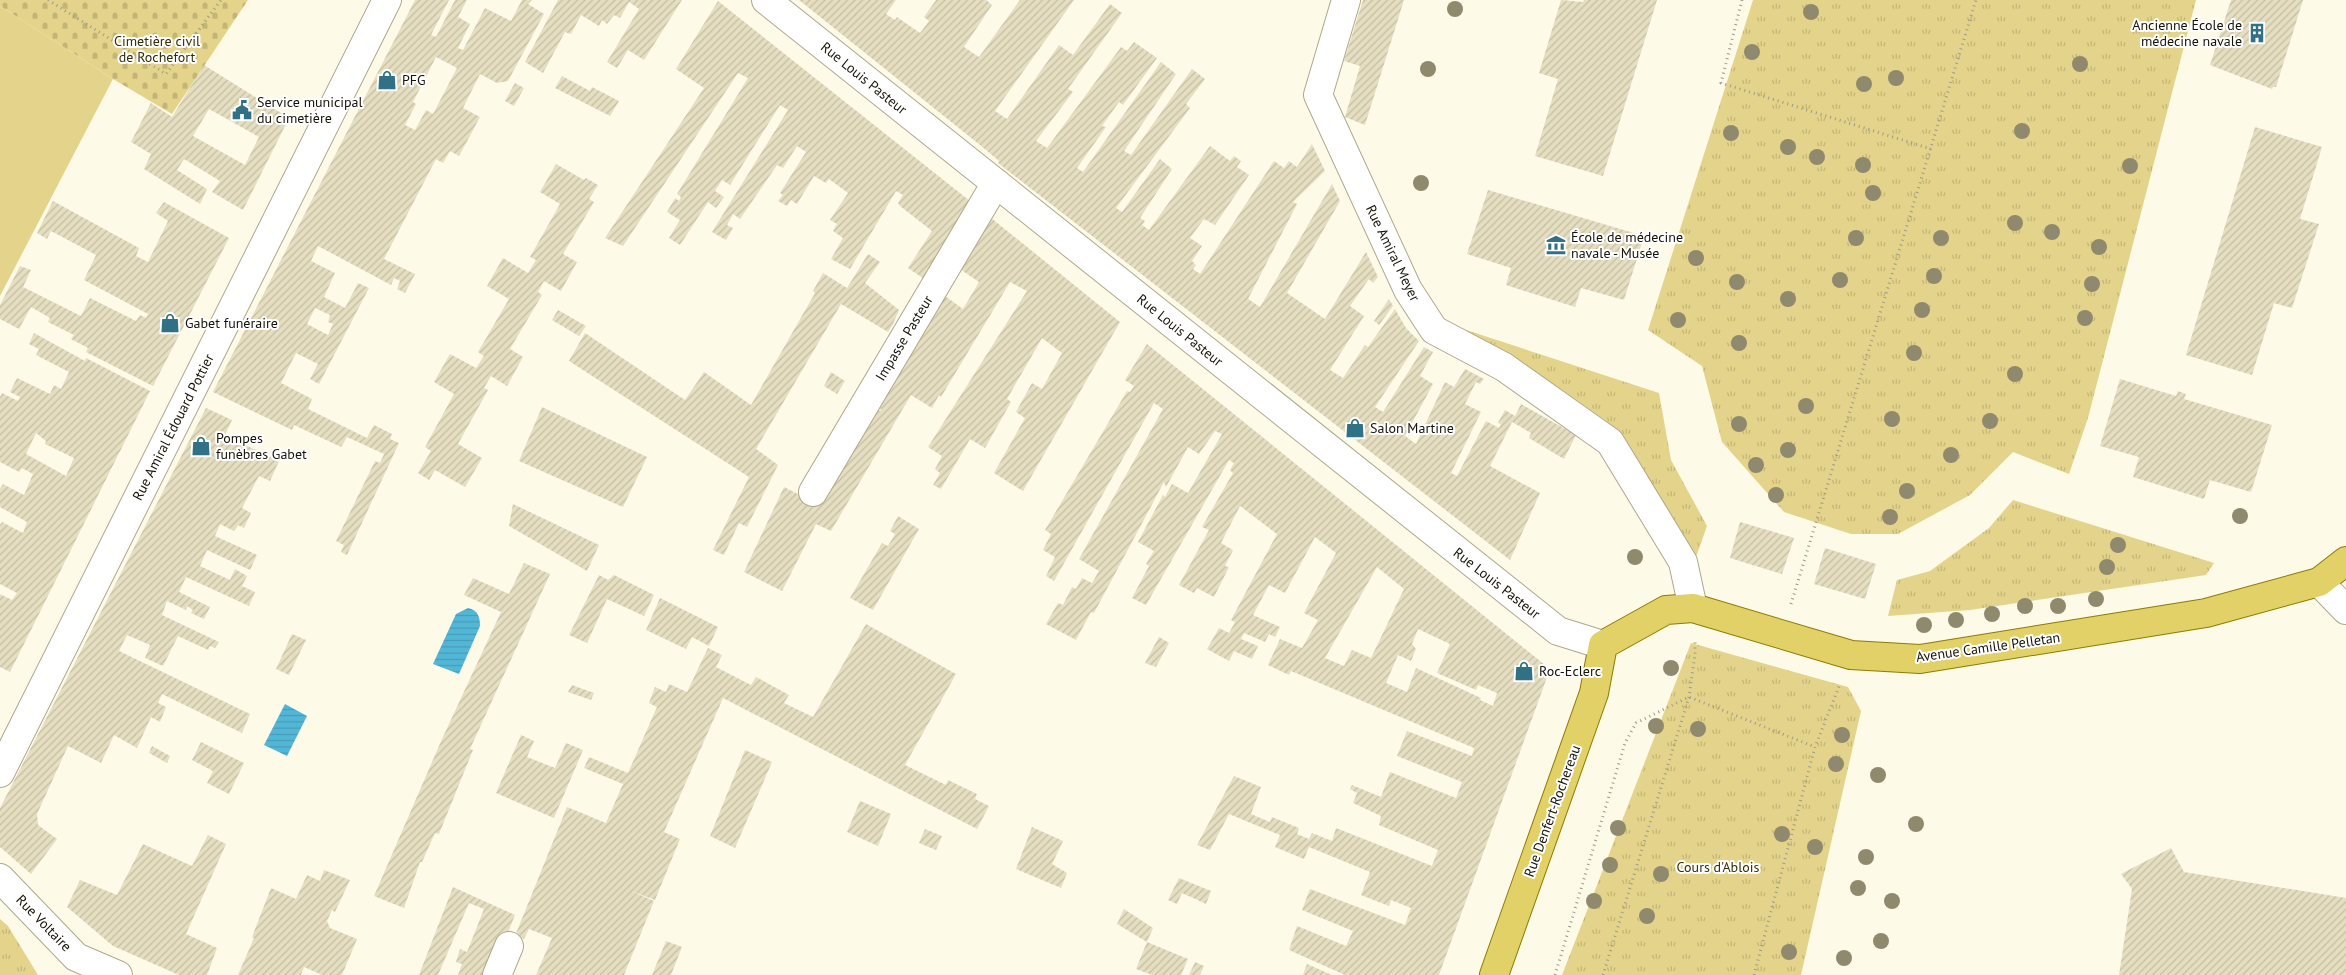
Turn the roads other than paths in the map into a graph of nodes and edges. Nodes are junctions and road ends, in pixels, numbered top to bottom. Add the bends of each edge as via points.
1 (387, 0) edge
2 (766, 0) edge
3 (1346, 0) edge
4 (996, 183) junction
5 (813, 492) dead end
6 (2346, 561) edge
7 (2319, 582) junction
8 (1693, 608) junction
9 (2346, 610) edge
10 (1603, 645) junction
11 (0, 773) edge
12 (0, 878) edge
13 (509, 946) dead end
14 (73, 966) edge
15 (118, 975) edge
16 (497, 975) edge
17 (1494, 975) edge

1 - 11 street, Rue Amiral Édouard Pottier
2 - 4 street, Rue Louis Pasteur
3 - 8 street, Rue Amiral Meyer via 1318,95 1408,290 1434,330 1504,367 1610,442 1683,562
4 - 5 street, Impasse Pasteur
4 - 10 street, Rue Louis Pasteur via 1558,631
6 - 7 main road, Avenue Camille Pelletan
7 - 8 main road, Avenue Camille Pelletan via 2206,613 1920,659 1851,655
7 - 9 street
8 - 10 main road, Avenue Camille Pelletan via 1666,610
10 - 17 main road, Rue Denfert-Rochereau via 1594,693
12 - 14 street, Rue Voltaire
13 - 16 street
14 - 15 street, Rue Voltaire

